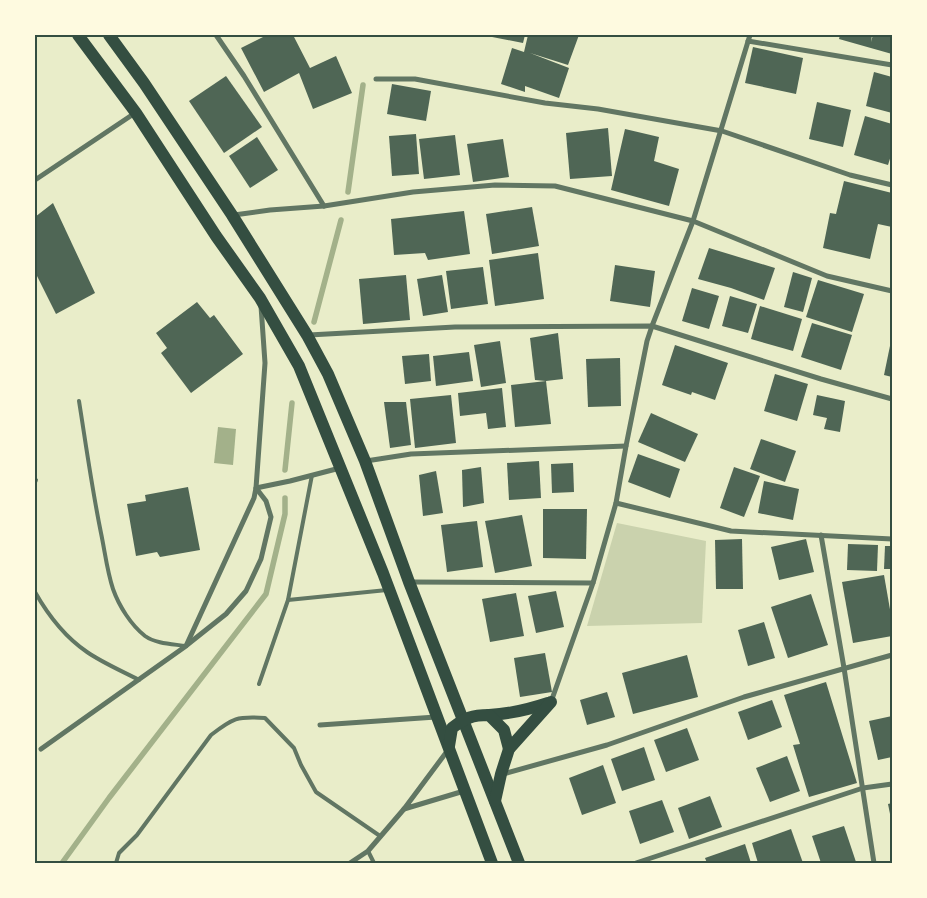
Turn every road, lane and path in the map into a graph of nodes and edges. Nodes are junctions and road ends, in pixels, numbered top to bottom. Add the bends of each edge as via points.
1 (78, 35) edge
2 (109, 35) edge
3 (216, 35) edge
4 (750, 35) edge
5 (748, 41) junction
6 (892, 65) edge
7 (376, 79) dead end
8 (136, 113) junction
9 (722, 131) junction
10 (35, 180) edge
11 (892, 185) edge
12 (324, 206) junction
13 (232, 215) junction
14 (693, 221) junction
15 (892, 291) edge
16 (260, 298) junction
17 (652, 326) junction
18 (307, 335) junction
19 (892, 399) edge
20 (79, 401) dead end
21 (626, 446) junction
22 (365, 461) junction
23 (341, 468) junction
24 (312, 475) junction
25 (256, 488) junction
26 (616, 503) junction
27 (821, 535) junction
28 (892, 539) edge
29 (409, 582) junction
30 (593, 583) junction
31 (389, 589) junction
32 (35, 592) edge
33 (288, 600) junction
34 (186, 646) junction
35 (892, 655) edge
36 (844, 668) junction
37 (138, 680) junction
38 (259, 684) dead end
39 (551, 702) junction
40 (489, 716) junction
41 (437, 717) junction
42 (463, 719) junction
43 (320, 725) dead end
44 (41, 748) dead end
45 (509, 749) junction
46 (449, 750) junction
47 (501, 774) junction
48 (892, 784) edge
49 (862, 788) junction
50 (464, 791) junction
51 (495, 801) junction
52 (404, 809) junction
53 (380, 836) junction
54 (368, 851) junction
55 (116, 863) edge
56 (350, 863) edge
57 (374, 863) edge
58 (492, 863) edge
59 (519, 863) edge
60 (636, 863) edge
61 (874, 863) edge

1 - 8 main road
2 - 13 main road
3 - 12 street
4 - 5 street
5 - 6 street
5 - 9 street
7 - 9 street via 416,79
8 - 10 street
8 - 16 main road
9 - 11 street via 850,175
9 - 14 street
12 - 13 street
12 - 14 street via 476,186 555,186
13 - 18 main road
14 - 15 street via 827,276
14 - 17 street
16 - 23 main road via 299,366
16 - 25 street via 265,362
17 - 18 street via 455,327
17 - 19 street
17 - 21 street
18 - 22 main road via 328,374
20 - 34 lane via 109,576 120,604 146,637
21 - 22 street via 411,454
21 - 26 street
22 - 29 main road
23 - 24 street
23 - 31 main road
24 - 25 street
24 - 33 lane
25 - 34 street
25 - 34 street via 266,501 271,518 261,559 246,591 226,614
26 - 27 street via 731,530
26 - 30 street
27 - 28 street
27 - 36 street
29 - 30 street
29 - 42 main road
30 - 39 street
31 - 33 lane
31 - 41 main road
32 - 37 lane via 51,617 74,642
33 - 38 lane
34 - 37 street
35 - 36 street
36 - 47 street via 744,697 607,745
36 - 49 street
37 - 44 street
39 - 40 main road via 529,710
39 - 45 main road
40 - 42 main road
40 - 45 main road via 504,730
41 - 43 street
41 - 46 main road
42 - 46 main road via 452,728
42 - 51 main road
45 - 47 main road
46 - 50 main road
46 - 52 street
47 - 51 main road
48 - 49 street
49 - 60 street
49 - 61 street
50 - 52 street
50 - 58 main road
51 - 59 main road
52 - 53 street
53 - 54 street
53 - 55 lane via 316,792 294,748 265,718 250,717 227,723 211,735 137,835 119,853
54 - 56 street
54 - 57 lane

